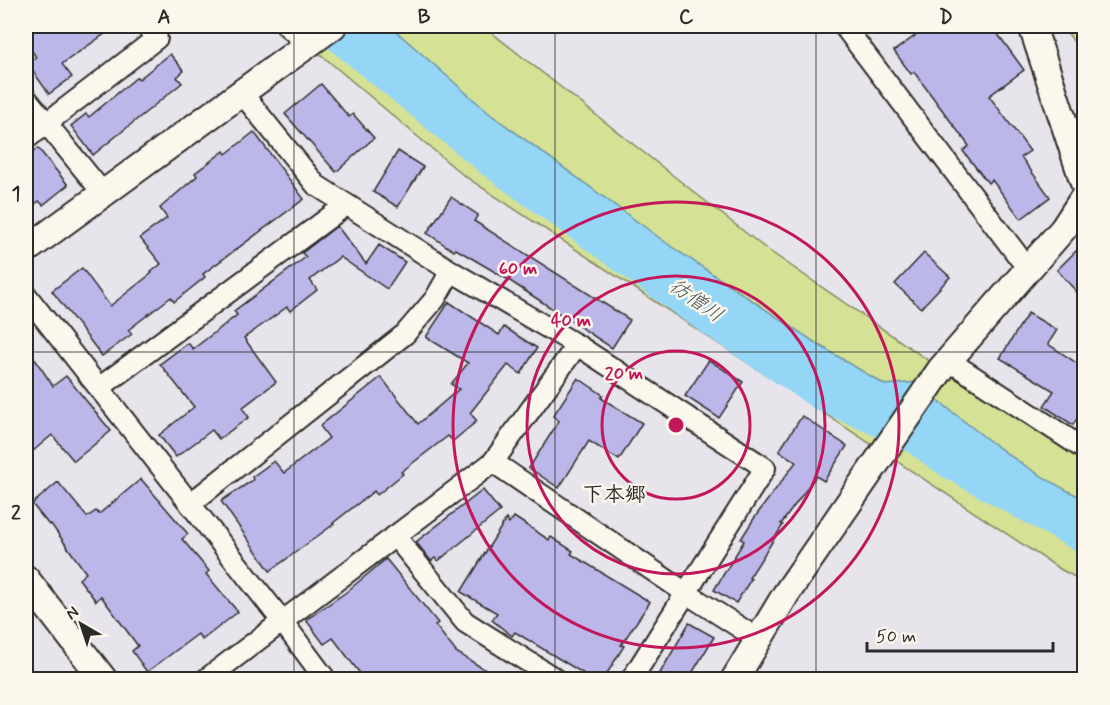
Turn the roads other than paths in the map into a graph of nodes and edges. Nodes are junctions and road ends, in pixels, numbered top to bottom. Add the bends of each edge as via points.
1 (147, 26) edge
2 (287, 26) edge
3 (844, 26) edge
4 (1032, 26) edge
5 (318, 37) edge
6 (241, 92) junction
7 (26, 98) edge
8 (45, 124) junction
9 (26, 139) edge
10 (1084, 183) edge
11 (102, 192) junction
12 (1084, 197) edge
13 (345, 205) junction
14 (26, 249) edge
15 (1028, 269) junction
16 (451, 271) junction
17 (26, 295) edge
18 (577, 345) junction
19 (945, 364) junction
20 (99, 388) junction
21 (1084, 449) edge
22 (493, 462) junction
23 (190, 504) junction
24 (395, 536) junction
25 (26, 579) edge
26 (686, 593) junction
27 (282, 621) junction
28 (758, 639) junction
29 (104, 680) edge
30 (205, 680) edge
31 (326, 680) edge
32 (557, 680) edge
33 (631, 680) edge
34 (734, 680) edge

1 - 8 street via 157,38
2 - 5 street
3 - 15 street
4 - 10 street
5 - 6 street
6 - 11 street
6 - 13 street via 316,186
7 - 8 street
8 - 9 street
8 - 11 street
11 - 14 street
12 - 15 street via 1064,228
13 - 16 street
13 - 20 street
15 - 19 street
16 - 18 street
16 - 23 street via 435,299 405,334
17 - 20 street
18 - 22 street
18 - 26 street via 765,468
19 - 21 street
19 - 28 street
20 - 23 street
22 - 24 street
22 - 26 street
23 - 27 street
24 - 27 street
24 - 32 street via 465,622
25 - 29 street
26 - 28 street
26 - 33 street
27 - 30 street
27 - 31 street
28 - 34 street

